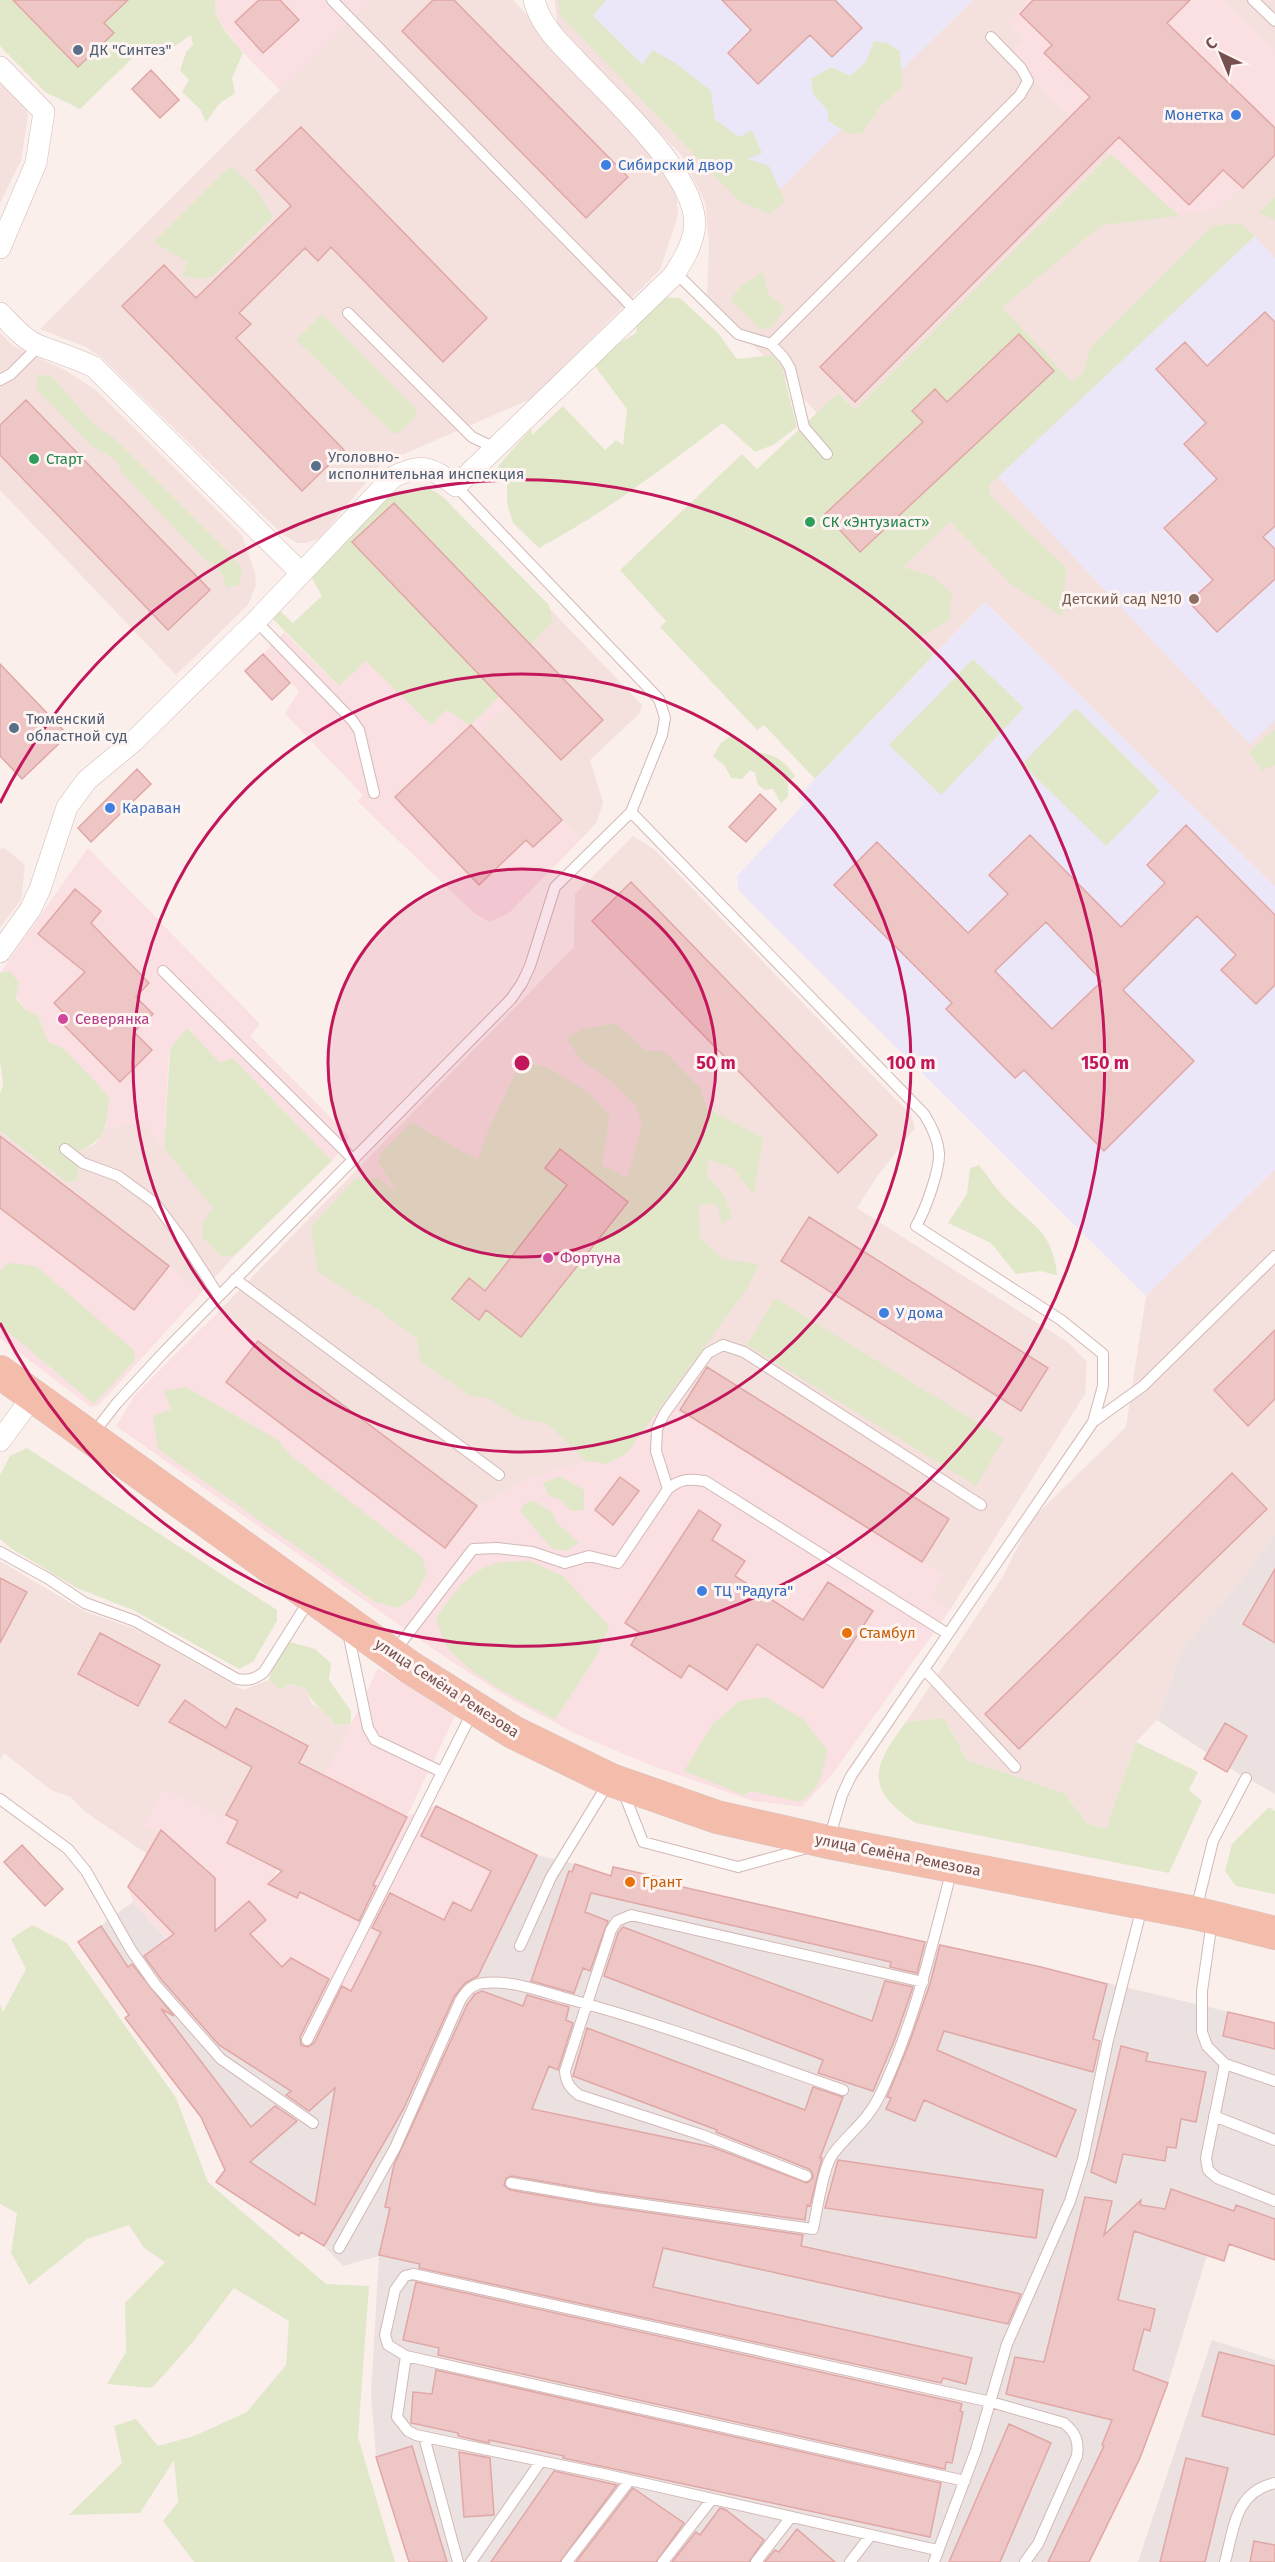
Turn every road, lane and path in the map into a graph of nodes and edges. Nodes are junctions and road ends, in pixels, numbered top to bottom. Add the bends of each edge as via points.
1 (332, 0) edge
2 (534, 0) edge
3 (1253, 0) edge
4 (1275, 21) edge
5 (991, 37) dead end
6 (0, 67) edge
7 (0, 248) edge
8 (676, 273) junction
9 (637, 312) junction
10 (0, 313) edge
11 (348, 313) dead end
12 (771, 344) junction
13 (39, 346) junction
14 (0, 380) edge
15 (495, 448) junction
16 (826, 454) dead end
17 (456, 486) junction
18 (302, 573) junction
19 (255, 621) junction
20 (374, 793) dead end
21 (631, 812) junction
22 (0, 952) edge
23 (163, 971) dead end
24 (65, 1149) dead end
25 (354, 1160) junction
26 (1275, 1256) edge
27 (235, 1279) junction
28 (219, 1296) junction
29 (0, 1372) edge
30 (33, 1396) junction
31 (1093, 1422) junction
32 (90, 1438) junction
33 (0, 1441) edge
34 (499, 1475) dead end
35 (668, 1489) junction
36 (981, 1505) dead end
37 (0, 1552) edge
38 (312, 1597) junction
39 (346, 1620) junction
40 (948, 1634) junction
41 (392, 1654) junction
42 (924, 1669) junction
43 (474, 1709) junction
44 (1015, 1767) dead end
45 (442, 1772) junction
46 (1246, 1778) dead end
47 (615, 1781) junction
48 (0, 1799) edge
49 (828, 1842) junction
50 (953, 1866) junction
51 (1143, 1903) junction
52 (1204, 1915) junction
53 (1275, 1933) edge
54 (520, 1946) dead end
55 (923, 1982) junction
56 (587, 2004) junction
57 (307, 2040) dead end
58 (1225, 2064) junction
59 (1275, 2081) edge
60 (843, 2090) dead end
61 (1214, 2116) junction
62 (313, 2123) dead end
63 (1275, 2140) edge
64 (806, 2176) dead end
65 (511, 2183) dead end
66 (1275, 2201) edge
67 (339, 2248) dead end
68 (406, 2356) junction
69 (991, 2402) junction
70 (424, 2437) junction
71 (541, 2461) junction
72 (630, 2480) junction
73 (965, 2481) junction
74 (1275, 2483) edge
75 (712, 2499) junction
76 (791, 2517) junction
77 (871, 2535) junction
78 (937, 2550) junction
79 (458, 2562) edge
80 (471, 2562) edge
81 (567, 2562) edge
82 (663, 2562) edge
83 (756, 2562) edge
84 (850, 2562) edge
85 (934, 2562) edge
86 (1025, 2562) edge
87 (1225, 2562) edge

1 - 9 lane
2 - 8 street via 545,26 676,171 693,206 695,229
3 - 4 lane
5 - 12 lane via 1022,68 1028,81 1020,95
6 - 7 street via 44,112 36,163
8 - 9 street
8 - 12 lane via 738,334
9 - 15 street
10 - 13 street
11 - 15 lane via 472,437
12 - 16 lane via 790,368 804,427
13 - 14 lane
13 - 18 street via 94,367
15 - 17 street
17 - 18 street via 434,469 413,467 393,477
17 - 21 lane via 659,699 665,718 662,735
18 - 19 street
19 - 20 lane via 359,730
19 - 22 street via 134,741 87,780 67,807 30,910
21 - 25 lane via 555,887 530,966 511,999
21 - 31 lane via 924,1114 932,1126 939,1155 926,1208 916,1226 1061,1320 1103,1354 1103,1386
23 - 25 lane
24 - 28 lane via 83,1163 118,1176 155,1203
25 - 27 lane
26 - 31 lane via 1143,1386
27 - 28 lane
27 - 34 lane
28 - 32 lane via 123,1397
29 - 30 main road, улица Семёна Ремезова
30 - 32 main road, улица Семёна Ремезова
30 - 33 street
31 - 40 lane
32 - 38 main road, улица Семёна Ремезова
35 - 36 lane via 656,1451 657,1429 708,1353 723,1345 744,1352
35 - 40 lane via 678,1481 705,1481
35 - 41 lane via 618,1563 589,1556 565,1563 532,1552 473,1549
37 - 38 lane via 85,1603 135,1621 247,1681 264,1672
38 - 39 main road, улица Семёна Ремезова
39 - 41 main road, улица Семёна Ремезова
39 - 45 lane via 368,1728 375,1740
40 - 42 lane
41 - 43 main road, улица Семёна Ремезова
42 - 44 lane
42 - 49 lane via 851,1776
43 - 45 lane
43 - 47 main road, улица Семёна Ремезова
45 - 57 lane
46 - 52 lane via 1213,1841
47 - 49 main road, улица Семёна Ремезова via 717,1816
47 - 49 lane via 643,1842 738,1866
47 - 54 lane via 550,1877
48 - 62 lane via 74,1856 154,1984 221,2059
49 - 50 main road, улица Семёна Ремезова
50 - 51 main road, улица Семёна Ремезова
50 - 55 lane
51 - 52 main road, улица Семёна Ремезова
51 - 69 lane via 1083,2159 1007,2344
52 - 53 main road, улица Семёна Ремезова
52 - 58 lane via 1202,2032 1207,2046
55 - 56 lane via 631,1915 617,1921 611,1930
55 - 65 lane via 879,2096 866,2118 828,2162 813,2229
56 - 60 lane
56 - 64 lane via 566,2071 571,2089
56 - 67 lane via 496,1983 473,1985 466,1991 395,2148
58 - 59 lane
58 - 61 lane
61 - 63 lane
61 - 66 lane via 1206,2158 1208,2170 1217,2178
68 - 69 lane via 388,2345 385,2335 395,2290 405,2276 412,2274
68 - 70 lane via 397,2417 408,2431
68 - 73 lane
69 - 73 lane
69 - 86 lane via 1064,2423 1074,2431 1078,2442 1077,2456 1048,2522
70 - 71 lane
70 - 79 lane
71 - 72 lane
71 - 80 lane
72 - 75 lane
72 - 81 lane
73 - 78 lane
74 - 87 lane via 1262,2486 1247,2497 1239,2510
75 - 76 lane
75 - 82 lane
76 - 77 lane
76 - 83 lane
77 - 78 lane
77 - 84 lane
78 - 85 lane

